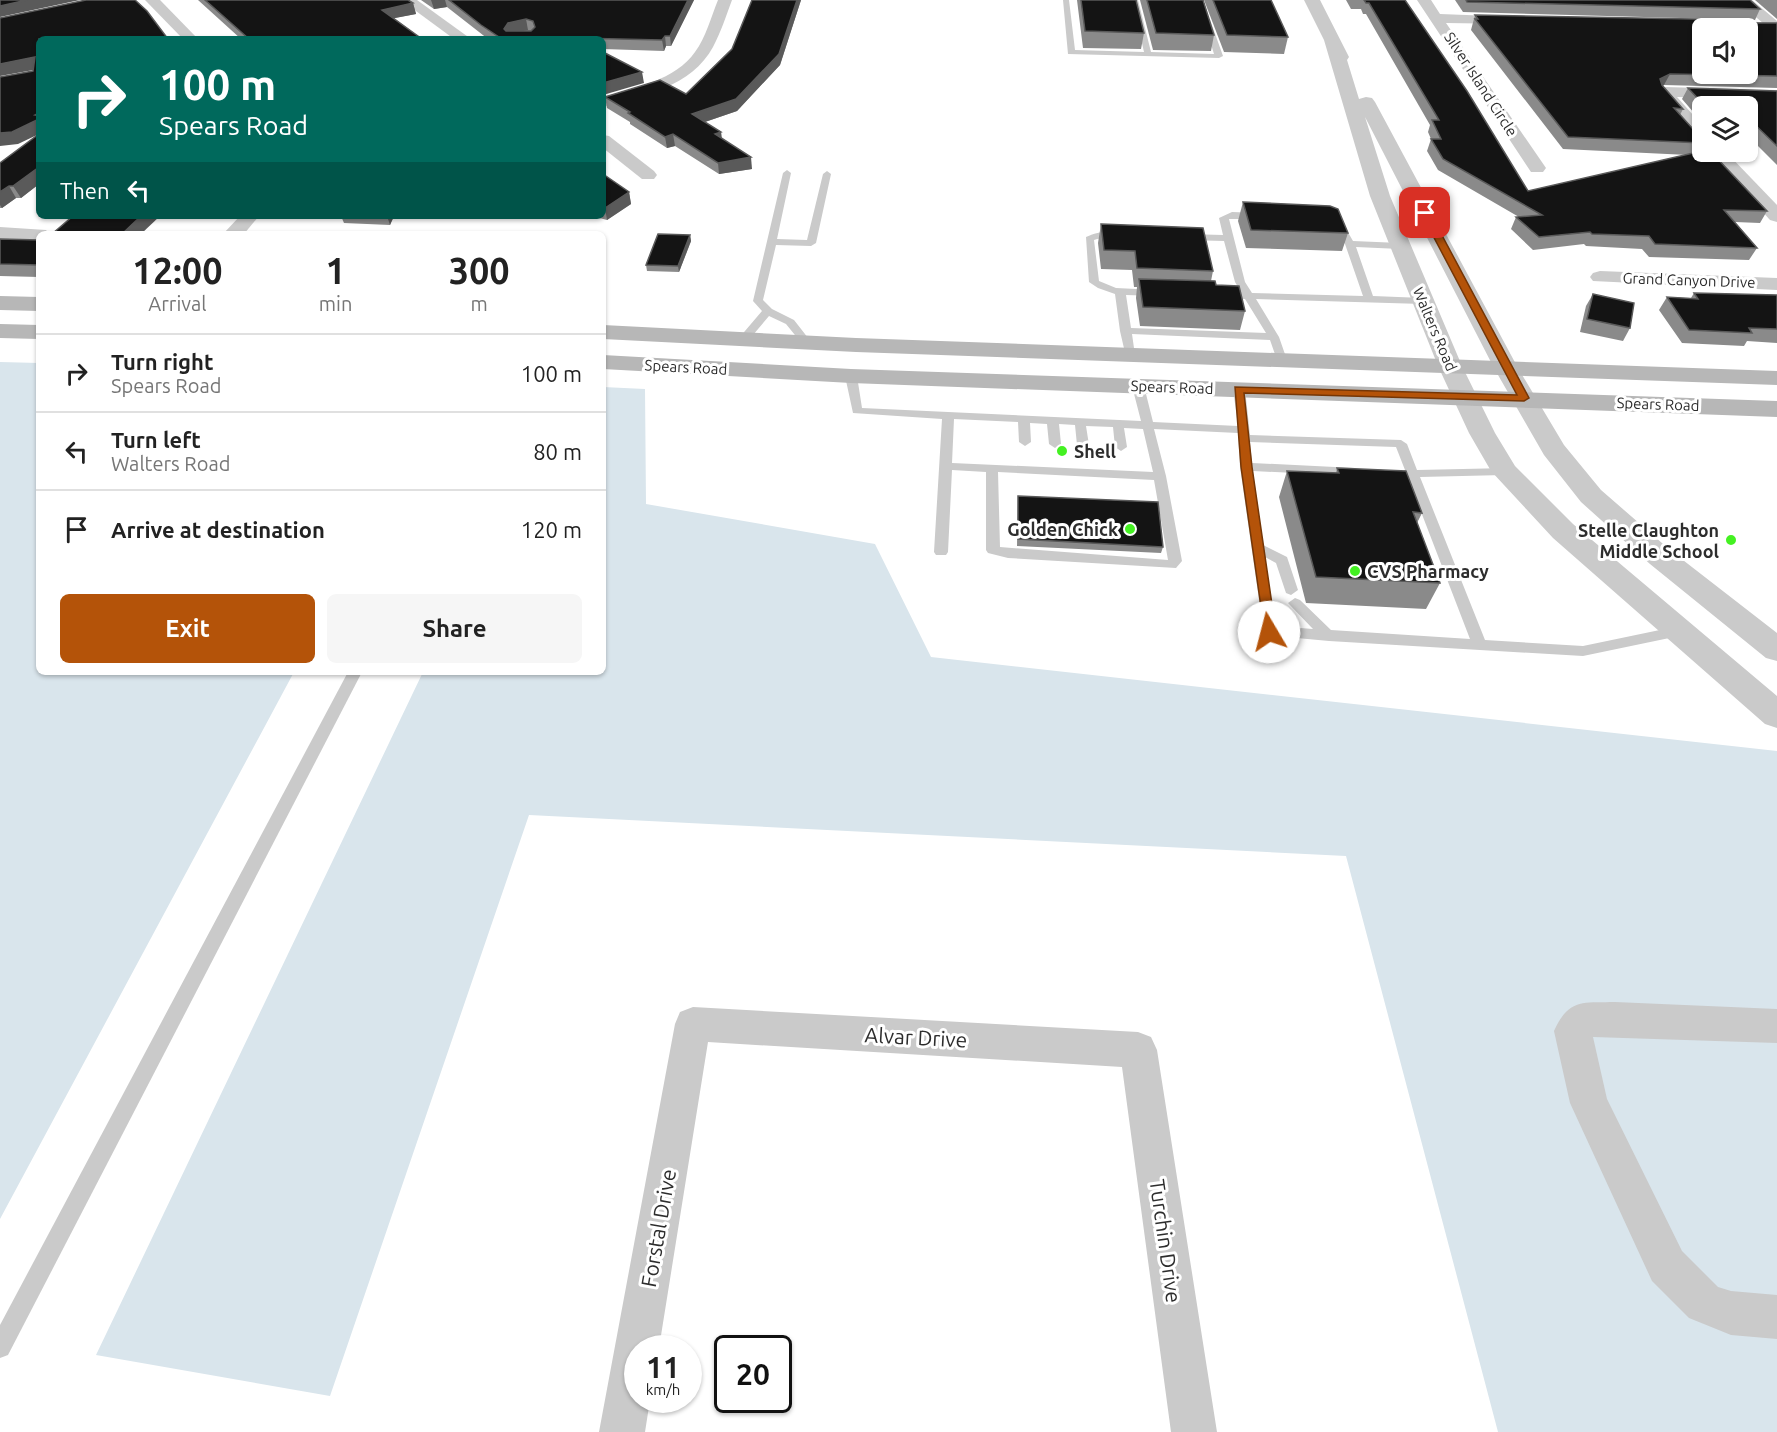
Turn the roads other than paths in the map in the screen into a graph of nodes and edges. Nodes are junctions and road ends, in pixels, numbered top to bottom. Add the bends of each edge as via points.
1 (152, 0) edge
2 (408, 0) edge
3 (725, 0) edge
4 (1065, 0) edge
5 (1135, 0) edge
6 (1200, 0) edge
7 (1312, 0) edge
8 (1424, 0) edge
9 (1743, 0) edge
10 (1437, 18) junction
11 (1533, 21) edge
12 (1758, 27) edge
13 (1776, 27) edge
14 (188, 36) edge
15 (460, 36) edge
16 (1332, 39) junction
17 (1148, 54) junction
18 (1777, 95) edge
19 (606, 101) edge
20 (1692, 124) edge
21 (606, 142) edge
22 (1726, 162) edge
23 (1537, 168) dead end
24 (787, 173) dead end
25 (827, 174) dead end
26 (648, 175) dead end
27 (1777, 216) edge
28 (1268, 217) edge
29 (247, 219) edge
30 (1326, 219) edge
31 (236, 231) edge
32 (0, 233) edge
33 (36, 234) edge
34 (1135, 236) edge
35 (1170, 237) edge
36 (1228, 238) junction
37 (770, 242) junction
38 (1350, 244) junction
39 (1400, 246) junction
40 (1600, 277) dead end
41 (1777, 284) edge
42 (1120, 292) junction
43 (1169, 293) edge
44 (1211, 294) edge
45 (1249, 295) junction
46 (1369, 299) junction
47 (1423, 301) junction
48 (0, 303) edge
49 (36, 304) edge
50 (768, 310) junction
51 (0, 331) edge
52 (36, 332) edge
53 (606, 332) edge
54 (1274, 337) junction
55 (743, 340) junction
56 (807, 343) junction
57 (1128, 343) junction
58 (856, 345) junction
59 (1282, 360) junction
60 (606, 362) edge
61 (1450, 366) junction
62 (1506, 368) junction
63 (851, 376) junction
64 (1777, 378) edge
65 (1138, 386) junction
66 (1239, 389) junction
67 (1463, 396) junction
68 (1524, 398) junction
69 (1777, 409) edge
70 (948, 416) junction
71 (1024, 420) junction
72 (1053, 421) junction
73 (1080, 422) junction
74 (1118, 424) junction
75 (1149, 425) junction
76 (1244, 434) junction
77 (1025, 442) dead end
78 (1055, 444) dead end
79 (1083, 445) dead end
80 (1121, 447) dead end
81 (946, 466) junction
82 (1246, 467) junction
83 (992, 469) junction
84 (1504, 471) junction
85 (1366, 472) edge
86 (1390, 473) edge
87 (1414, 474) junction
88 (1160, 476) junction
89 (1257, 547) junction
90 (940, 552) dead end
91 (1679, 631) junction
92 (1329, 636) junction
93 (1480, 646) junction
94 (1777, 650) edge
95 (353, 675) edge
96 (1777, 715) edge
97 (693, 1024) joint
98 (1777, 1026) edge
99 (1138, 1050) joint
100 (1777, 1317) edge
101 (0, 1347) edge
102 (622, 1432) edge
103 (1194, 1432) edge

1 - 14 street
2 - 15 street
3 - 19 street via 697,60 676,76
4 - 17 lane via 1071,52
5 - 17 lane
6 - 17 lane via 1220,56
7 - 16 street, Walters Road
8 - 10 street, Silver Island Circle
9 - 13 street
10 - 11 street
10 - 23 street, Silver Island Circle
12 - 13 street
16 - 39 street, Walters Road via 1380,196
16 - 62 street, Walters Road
18 - 20 street via 1664,92
21 - 26 street
22 - 27 street
24 - 37 lane
25 - 37 lane via 811,243
28 - 36 lane via 1224,218
29 - 31 street
30 - 38 lane via 1339,224
32 - 33 street
34 - 42 lane via 1100,234 1089,239 1094,282
35 - 36 lane
36 - 45 lane via 1240,282
37 - 50 lane via 758,301
38 - 39 lane
38 - 46 lane
39 - 47 street, Walters Road
40 - 41 street, Grand Canyon Drive
42 - 43 lane via 1154,297
42 - 57 lane
44 - 45 lane
45 - 46 lane
45 - 54 lane
46 - 47 lane
47 - 61 street, Walters Road
48 - 49 main road
50 - 55 lane
50 - 56 lane via 790,322
51 - 52 main road
53 - 55 main road, Spears Road
54 - 57 lane via 1160,330
54 - 59 lane
55 - 56 main road, Spears Road
56 - 58 main road, Spears Road
57 - 58 main road, Spears Road
57 - 59 main road, Spears Road
58 - 63 main road
59 - 61 main road, Spears Road
60 - 63 main road, Spears Road
61 - 62 main road, Spears Road
61 - 67 street, Walters Road
62 - 64 main road, Spears Road
62 - 68 street, Walters Road
63 - 65 main road, Spears Road
63 - 70 lane via 857,411
65 - 66 main road, Spears Road
65 - 75 lane
66 - 67 main road, Spears Road
66 - 76 lane
67 - 68 main road, Spears Road
67 - 84 street, Walters Road
68 - 69 main road, Spears Road
68 - 94 street, Walters Road via 1553,449 1591,496
70 - 71 lane
70 - 81 lane
71 - 72 lane
71 - 77 lane
72 - 73 lane
72 - 78 lane
73 - 74 lane
73 - 79 lane
74 - 75 lane
74 - 80 lane
75 - 76 lane
75 - 88 lane
76 - 82 lane
76 - 87 lane via 1401,444
81 - 83 lane
81 - 90 lane
82 - 85 lane
82 - 89 lane
83 - 88 lane via 1024,464 1123,469
83 - 88 lane via 993,550 1171,565 1175,561
84 - 87 lane
84 - 91 street, Walters Road via 1563,531
86 - 87 lane
87 - 93 lane
89 - 92 lane via 1282,560 1293,597
89 - 92 lane via 1269,632
91 - 93 lane via 1583,651
91 - 96 street, Walters Road
92 - 93 lane
95 - 101 lane
97 - 99 street, Alvar Drive
97 - 102 street, Forstal Drive
98 - 100 street via 1615,1019 1581,1020 1573,1031 1589,1103 1667,1266 1704,1303 1731,1313
99 - 103 street, Turchin Drive

